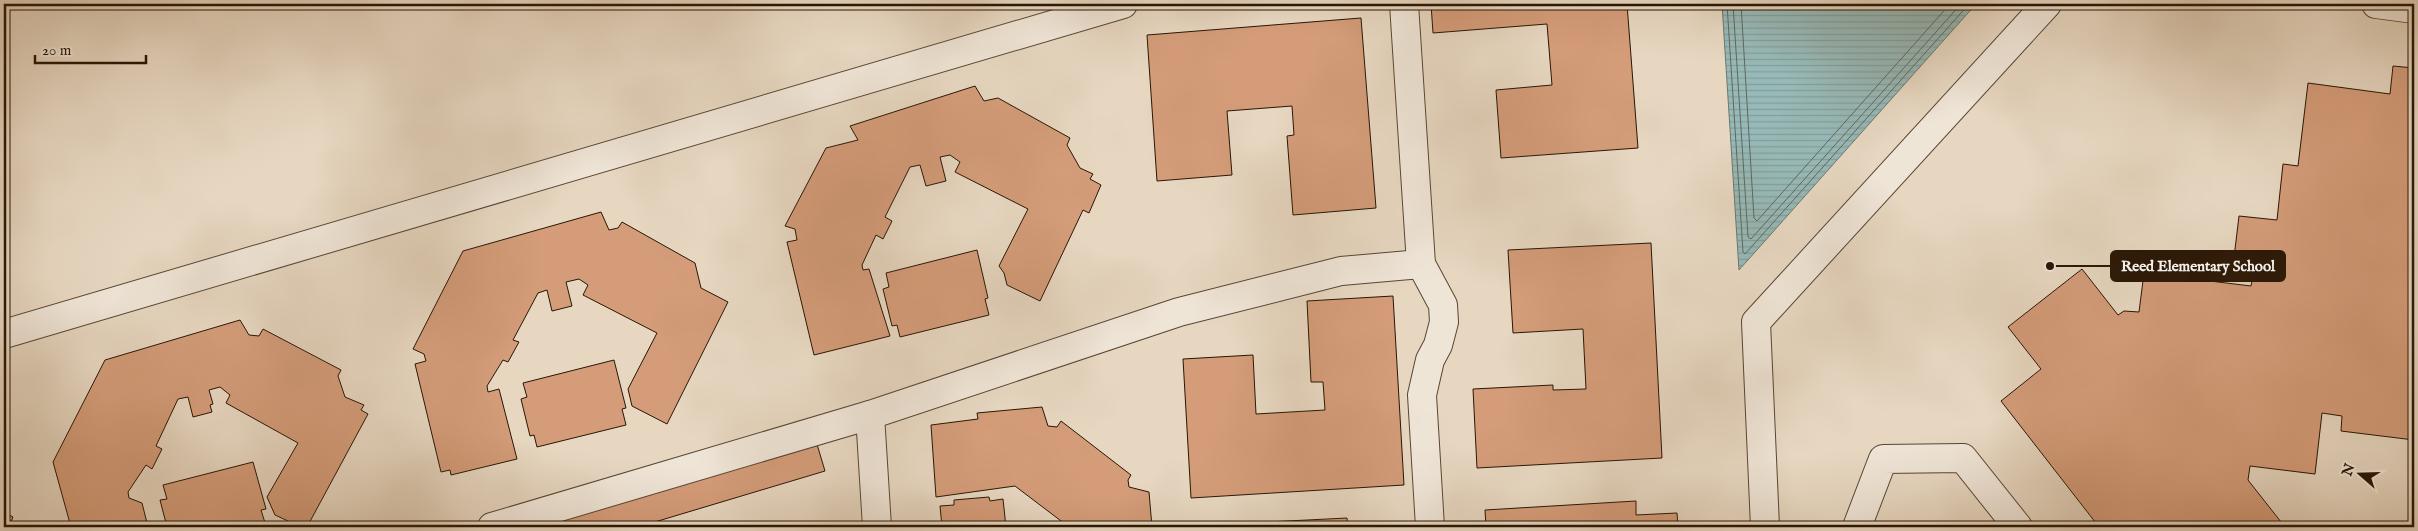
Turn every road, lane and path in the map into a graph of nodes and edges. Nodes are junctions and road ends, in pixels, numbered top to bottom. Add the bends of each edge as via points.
1 (1123, 4) edge
2 (1404, 4) edge
3 (2048, 4) edge
4 (2376, 4) edge
5 (2414, 9) edge
6 (1420, 264) junction
7 (4, 334) edge
8 (870, 415) junction
9 (492, 527) edge
10 (876, 527) edge
11 (1430, 527) edge
12 (1765, 527) edge
13 (1855, 527) edge
14 (2018, 527) edge

1 - 7 lane
2 - 6 lane
3 - 12 lane via 1756,322
4 - 5 lane
6 - 8 lane via 1341,271 1179,312
6 - 11 lane via 1444,305 1444,322 1422,395
8 - 9 lane
8 - 10 lane
13 - 14 lane via 1882,459 1963,458

